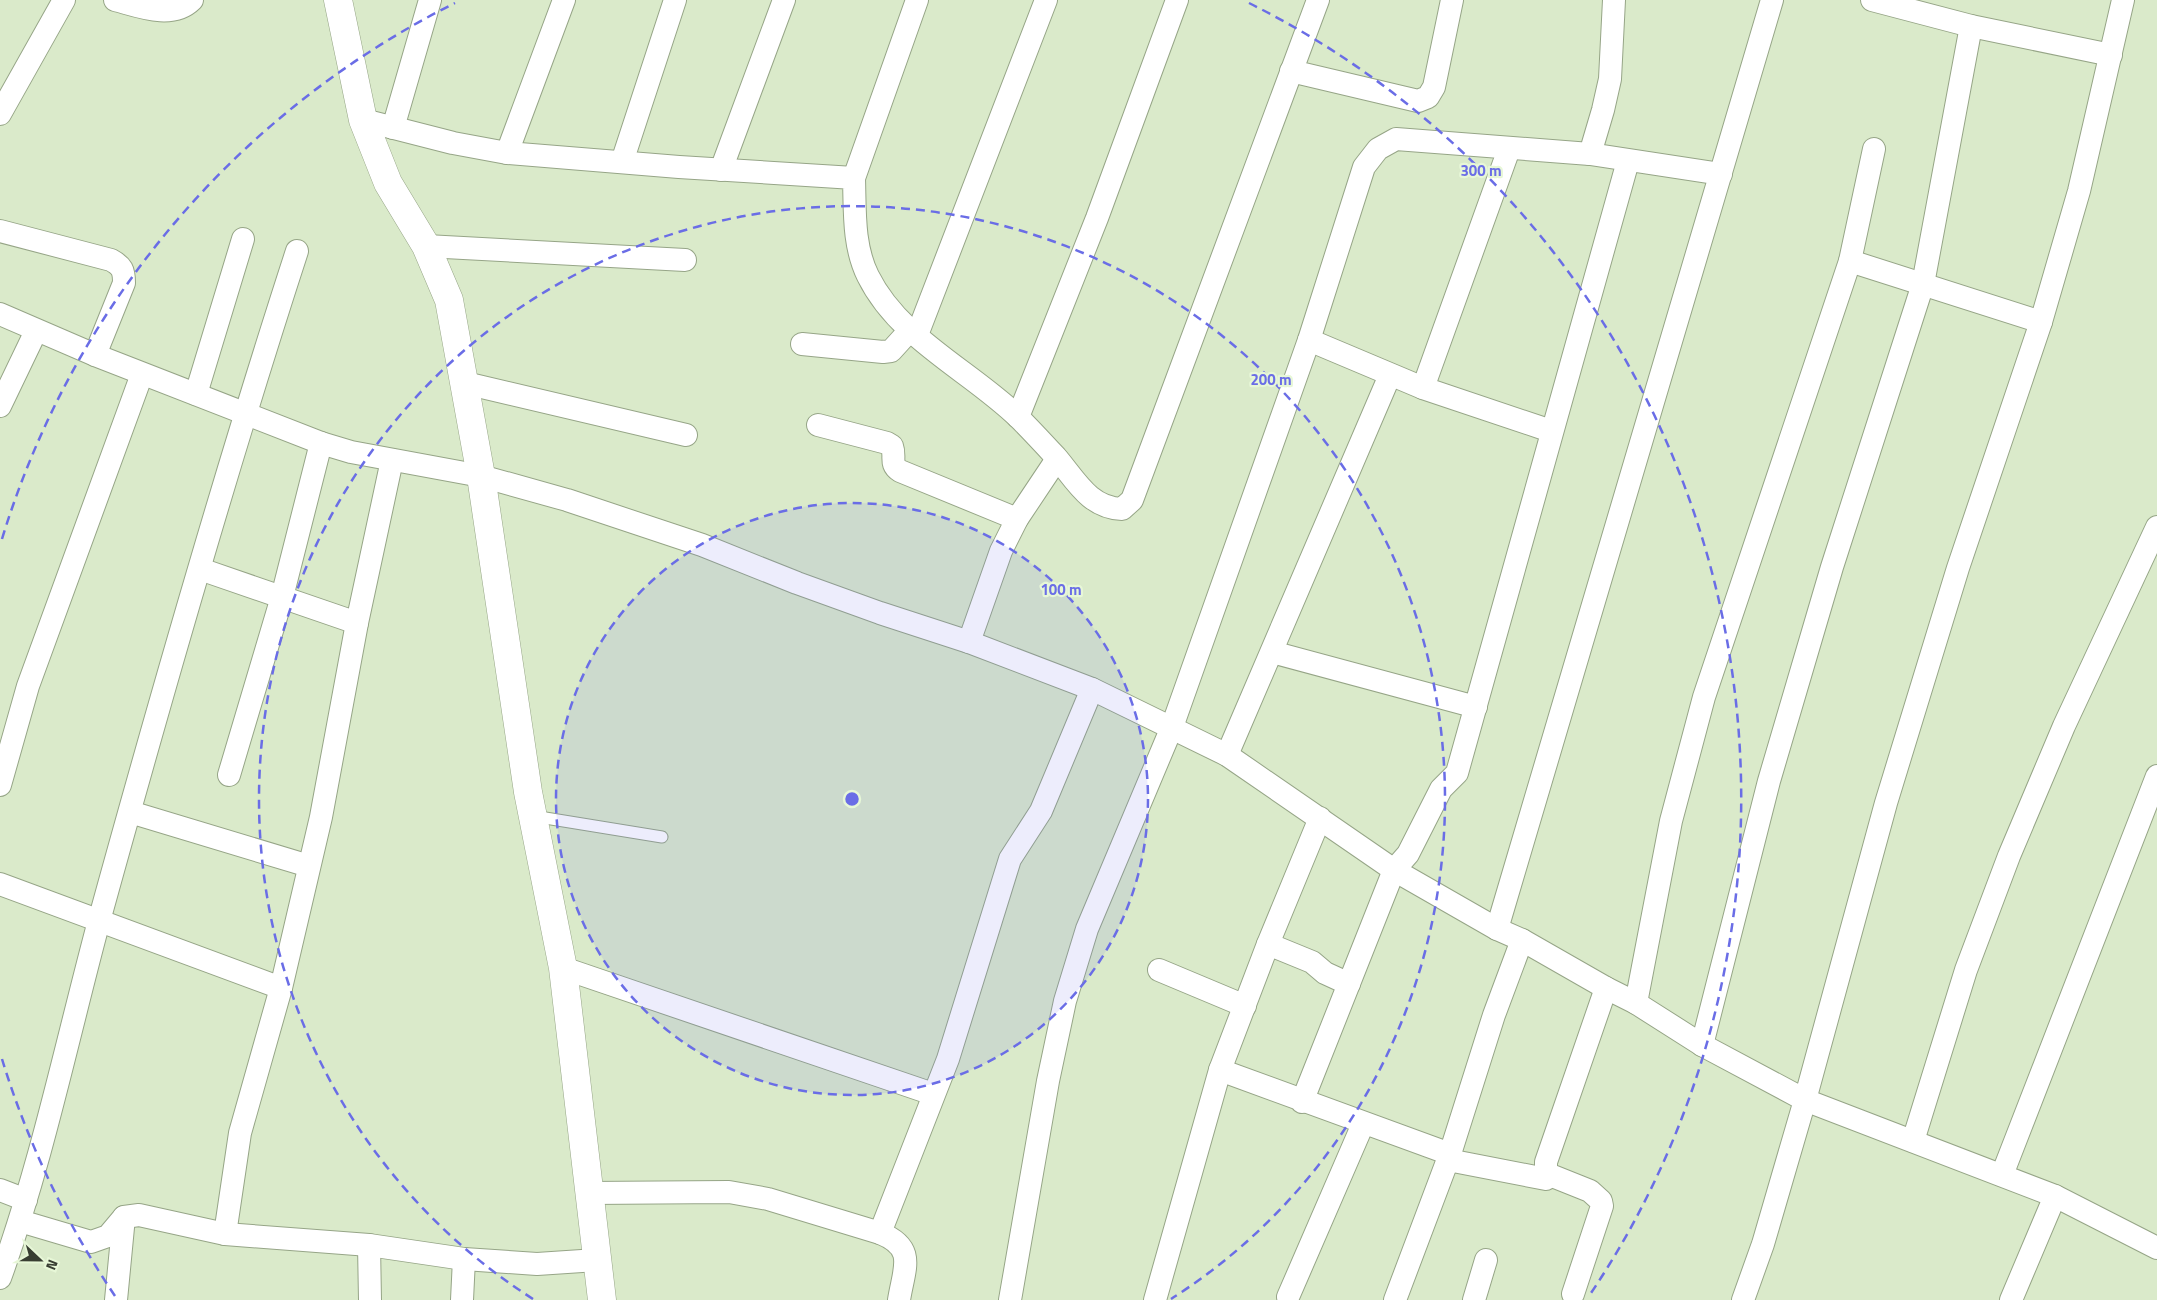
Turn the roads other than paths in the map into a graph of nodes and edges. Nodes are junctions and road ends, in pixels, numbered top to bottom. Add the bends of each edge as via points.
1 (64, 0) edge
2 (115, 0) edge
3 (192, 0) edge
4 (338, 0) edge
5 (430, 0) edge
6 (564, 0) edge
7 (675, 0) edge
8 (784, 0) edge
9 (917, 0) edge
10 (1046, 0) edge
11 (1177, 0) edge
12 (1318, 0) edge
13 (1452, 0) edge
14 (1614, 0) edge
15 (1772, 0) edge
16 (1872, 0) edge
17 (2123, 0) edge
18 (1971, 26) junction
19 (2111, 55) junction
20 (1291, 71) junction
21 (0, 114) edge
22 (363, 120) junction
23 (393, 128) junction
24 (1509, 149) junction
25 (1874, 149) dead end
26 (507, 153) junction
27 (1590, 154) junction
28 (1628, 161) junction
29 (622, 162) junction
30 (720, 170) junction
31 (1721, 174) junction
32 (854, 178) junction
33 (0, 231) edge
34 (243, 239) dead end
35 (426, 246) junction
36 (297, 251) dead end
37 (686, 260) dead end
38 (1850, 261) junction
39 (1923, 284) junction
40 (0, 314) edge
41 (2041, 322) junction
42 (36, 331) junction
43 (914, 332) junction
44 (1309, 340) junction
45 (802, 344) dead end
46 (95, 355) junction
47 (142, 374) junction
48 (1390, 375) junction
49 (465, 383) junction
50 (1423, 388) junction
51 (196, 394) junction
52 (0, 406) edge
53 (244, 413) junction
54 (1018, 417) junction
55 (818, 425) dead end
56 (1551, 431) junction
57 (686, 435) dead end
58 (321, 443) junction
59 (1057, 459) junction
60 (392, 460) junction
61 (481, 476) junction
62 (1017, 519) junction
63 (2157, 527) edge
64 (200, 569) junction
65 (282, 597) junction
66 (357, 623) junction
67 (969, 642) junction
68 (1272, 652) junction
69 (1092, 689) junction
70 (1476, 707) junction
71 (1172, 727) junction
72 (1227, 754) junction
73 (229, 775) dead end
74 (2157, 776) edge
75 (0, 785) edge
76 (130, 812) junction
77 (533, 816) junction
78 (1320, 818) junction
79 (662, 837) dead end
80 (310, 866) junction
81 (1394, 870) junction
82 (0, 884) edge
83 (99, 922) junction
84 (1497, 929) junction
85 (1522, 940) junction
86 (1268, 944) junction
87 (562, 968) junction
88 (1158, 970) dead end
89 (1349, 984) junction
90 (281, 988) junction
91 (1606, 988) junction
92 (1636, 1003) junction
93 (1245, 1006) junction
94 (1702, 1045) junction
95 (1220, 1070) junction
96 (933, 1094) junction
97 (1805, 1100) junction
98 (1302, 1102) junction
99 (1363, 1124) junction
100 (1913, 1141) junction
101 (1450, 1154) junction
102 (2002, 1175) junction
103 (1546, 1179) dead end
104 (0, 1190) edge
105 (588, 1193) junction
106 (2055, 1196) junction
107 (23, 1211) junction
108 (124, 1217) junction
109 (880, 1233) junction
110 (224, 1234) junction
111 (369, 1245) junction
112 (2157, 1248) edge
113 (464, 1259) junction
114 (597, 1260) junction
115 (1486, 1260) dead end
116 (0, 1278) edge
117 (1574, 1294) dead end
118 (1288, 1297) dead end
119 (116, 1300) edge
120 (370, 1300) edge
121 (462, 1300) edge
122 (602, 1300) edge
123 (899, 1300) edge
124 (1010, 1300) edge
125 (1155, 1300) edge
126 (1395, 1300) edge
127 (1474, 1300) edge
128 (1743, 1300) edge
129 (2011, 1300) edge

1 - 21 street
2 - 3 street via 160,11 187,5
4 - 22 street
5 - 23 street
6 - 26 street
7 - 29 street
8 - 30 street
9 - 32 street
10 - 43 street
11 - 54 street via 1098,218
12 - 20 street
13 - 20 street via 1434,87 1428,97 1418,100
14 - 27 street via 1610,80
15 - 31 street
16 - 18 street
17 - 19 street
18 - 19 street
18 - 39 street
19 - 41 street via 2079,191
20 - 59 street via 1132,500 1122,509 1096,502 1073,481
22 - 23 street
22 - 35 street via 388,184
23 - 26 street
24 - 27 street
24 - 44 street via 1396,139 1378,149 1364,168
24 - 50 street
25 - 38 street
26 - 29 street
27 - 28 street
28 - 31 street
28 - 56 street
29 - 30 street
30 - 32 street
31 - 84 street
32 - 43 street via 856,234 867,275 889,308
33 - 46 street via 111,260 121,266 124,283
34 - 51 street
35 - 37 street
35 - 49 street via 449,300
36 - 53 street
38 - 39 street
38 - 92 street via 1704,697 1671,821
39 - 41 street
39 - 94 street via 1832,567 1769,781
40 - 42 street
41 - 97 street via 1958,568 1886,803
42 - 46 street
42 - 52 street
43 - 45 street via 891,351
43 - 54 street
44 - 48 street
44 - 71 street
46 - 47 street
47 - 51 street
47 - 75 street via 28,686
48 - 50 street
48 - 68 street
49 - 57 street
49 - 61 street
50 - 56 street
51 - 53 street
53 - 58 street
53 - 64 street
54 - 59 street
55 - 62 street via 892,446 892,462 900,471
56 - 70 street
58 - 60 street
58 - 65 street
59 - 62 street
60 - 61 street
60 - 66 street
61 - 67 street via 567,500 702,545 862,606
61 - 77 street
62 - 67 street via 1001,551
63 - 100 street via 2064,726 2009,856 1966,970
64 - 65 street
64 - 76 street
65 - 66 street
65 - 73 street
66 - 80 street
67 - 69 street
68 - 70 street
68 - 72 street
69 - 71 street
69 - 96 street via 1041,811 1010,859 970,993
70 - 81 street via 1457,773 1441,789 1408,854
71 - 72 street
71 - 124 street via 1087,929 1066,1000 1048,1081
72 - 78 street
74 - 102 street
76 - 80 street
76 - 83 street
77 - 79 lane
77 - 87 street
78 - 81 street
78 - 86 street
80 - 90 street
81 - 84 street
81 - 89 street
82 - 83 street
83 - 90 street
83 - 107 street
84 - 85 street
85 - 91 street
85 - 101 street
86 - 89 street via 1312,962 1330,977
86 - 93 street
87 - 96 street
87 - 105 street
88 - 93 street
89 - 98 street
90 - 110 street via 240,1133
91 - 92 street
91 - 117 street via 1546,1162 1550,1175 1590,1191 1601,1201
92 - 94 street
93 - 95 street
94 - 97 street
95 - 98 street
95 - 125 street
96 - 109 street
97 - 100 street
97 - 128 street via 1763,1244
98 - 99 street
99 - 101 street
99 - 118 street
100 - 102 street
101 - 103 street via 1448,1160
101 - 126 street
102 - 106 street
104 - 107 street
105 - 109 street via 729,1192
105 - 114 street
106 - 112 street
106 - 129 street
107 - 108 street via 91,1242 108,1236
107 - 116 street
108 - 110 street via 139,1214
108 - 119 street
109 - 123 street via 900,1244 906,1255
110 - 111 street
111 - 113 street
111 - 120 street
113 - 114 street via 538,1264
113 - 121 street
114 - 122 street
115 - 127 street

